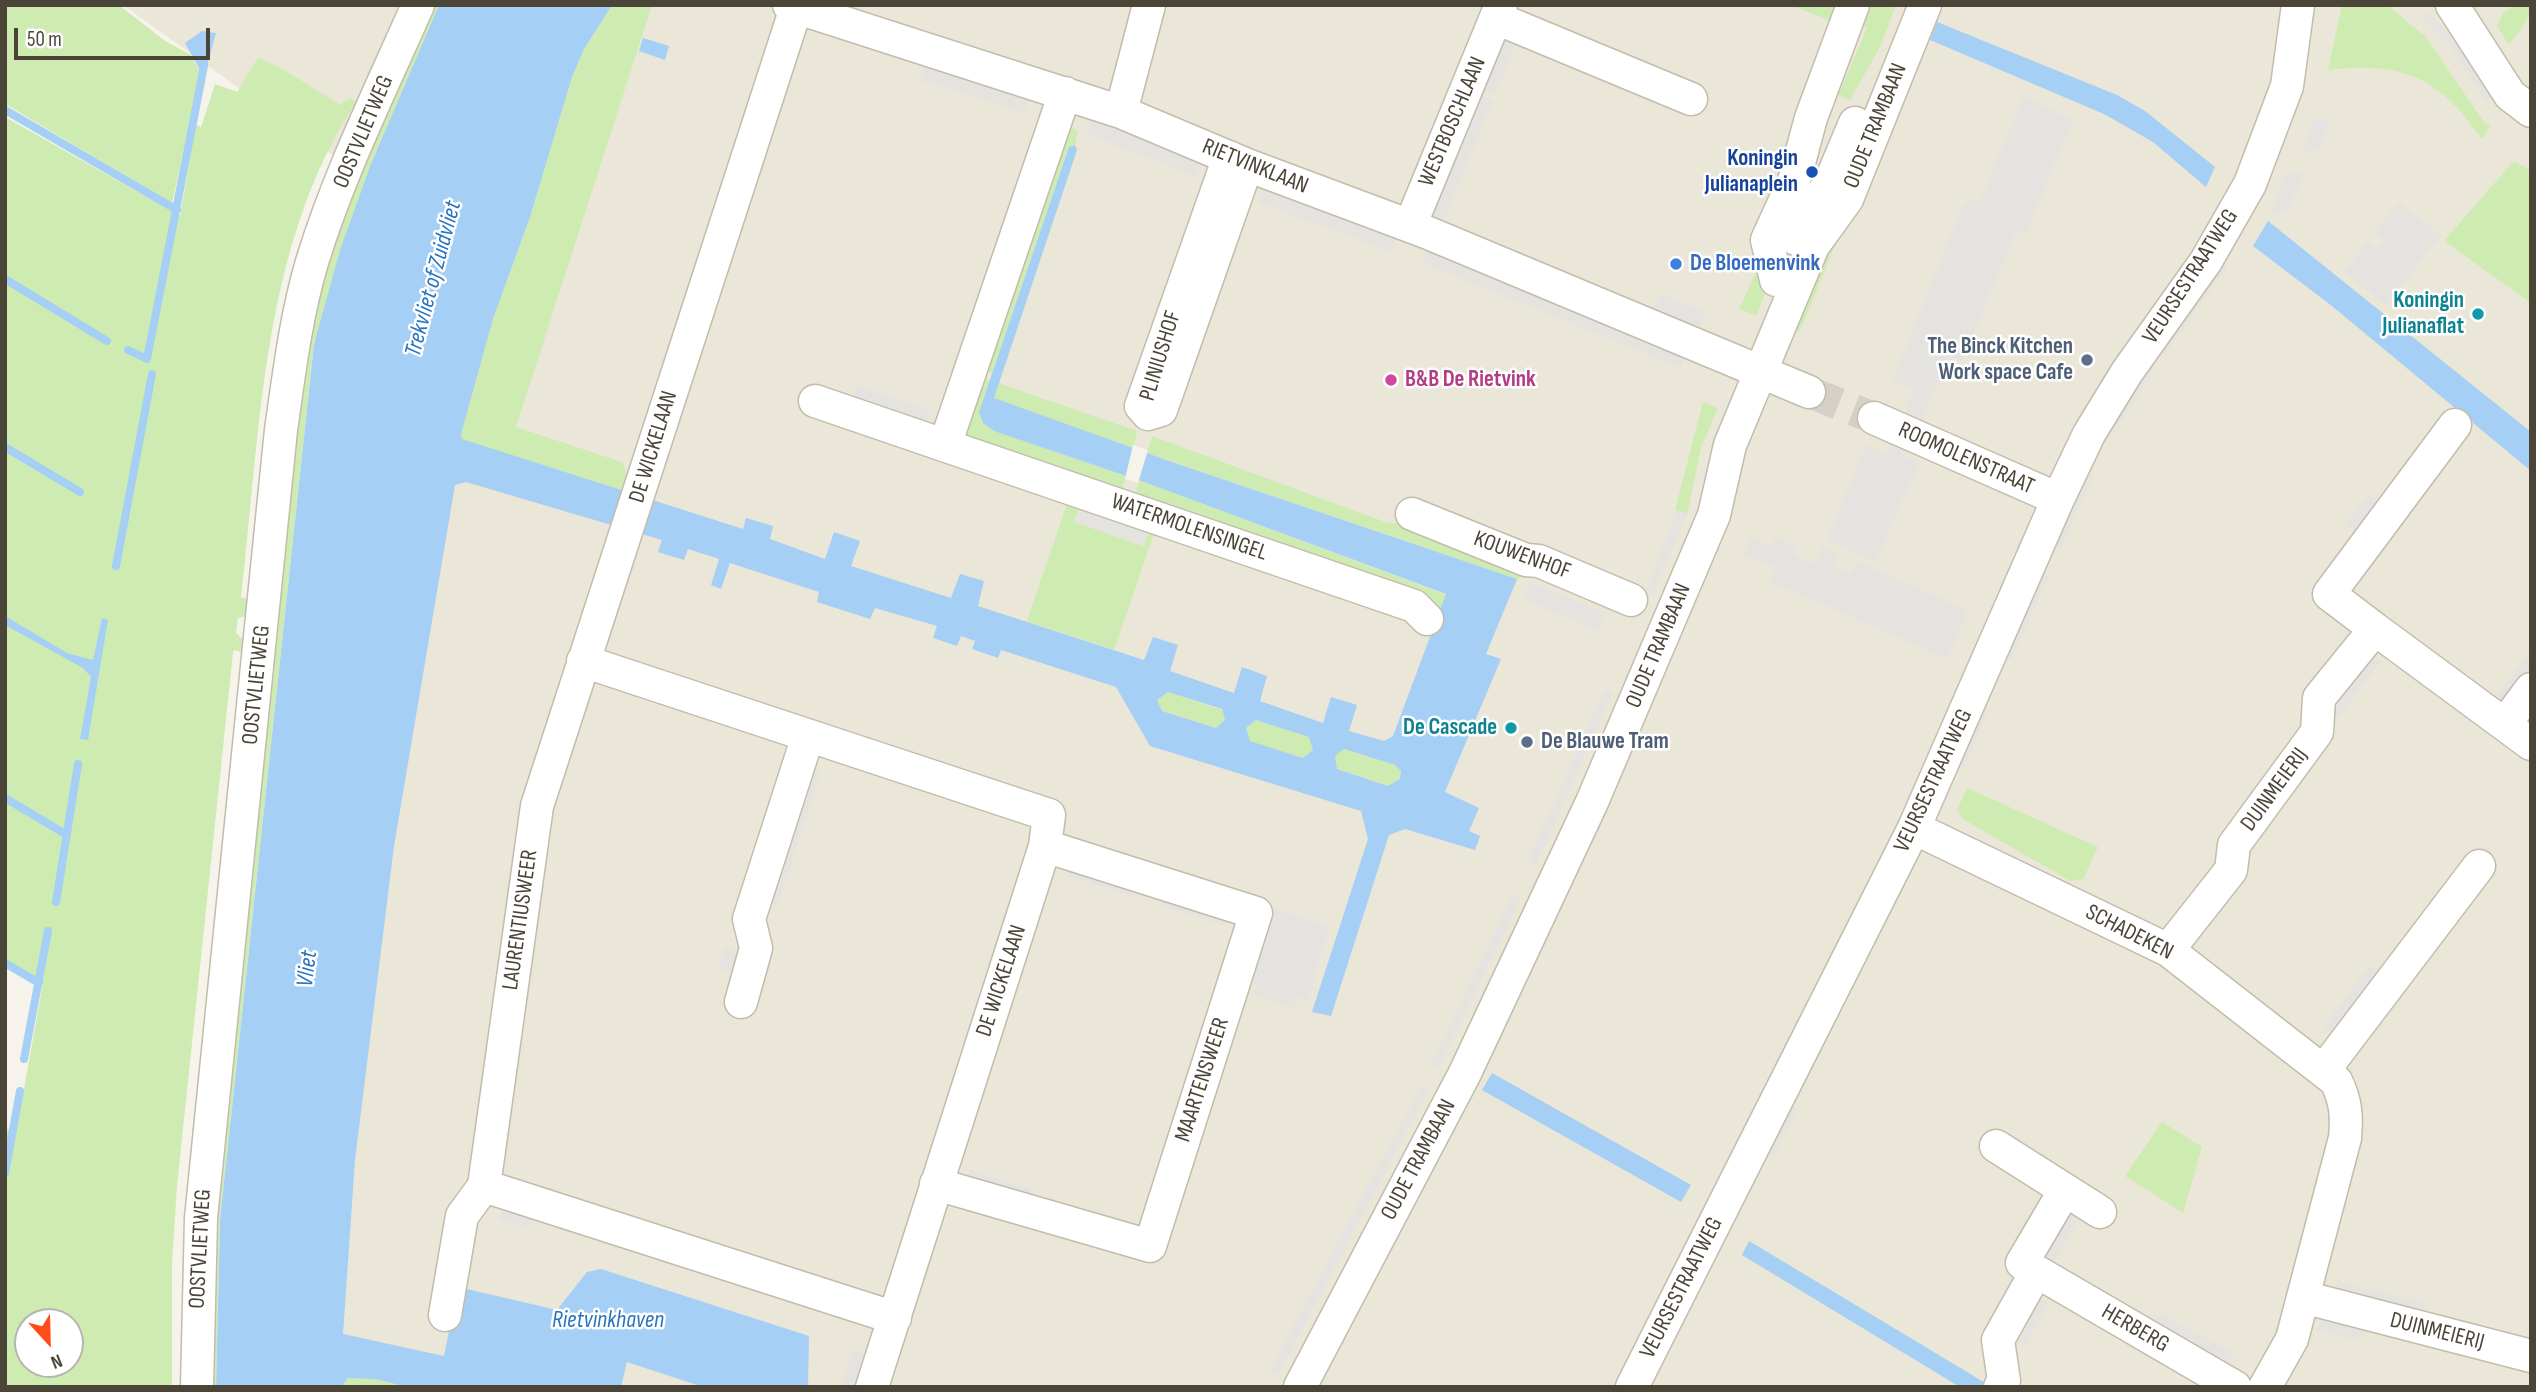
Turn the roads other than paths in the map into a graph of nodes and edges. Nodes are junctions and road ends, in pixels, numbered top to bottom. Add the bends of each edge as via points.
1 (418, 5) edge
2 (1149, 5) edge
3 (1853, 5) edge
4 (1904, 5) edge
5 (1925, 5) edge
6 (2298, 5) edge
7 (2453, 6) edge
8 (792, 7) edge
9 (1499, 11) edge
10 (878, 19) edge
11 (1065, 93) junction
12 (1691, 99) dead end
13 (2531, 111) edge
14 (1121, 112) junction
15 (1238, 161) junction
16 (1410, 226) junction
17 (1776, 279) junction
18 (1752, 367) junction
19 (1809, 392) tunnel mouth
20 (815, 401) dead end
21 (1874, 418) tunnel mouth
22 (2455, 425) dead end
23 (945, 445) junction
24 (2058, 499) junction
25 (1412, 514) dead end
26 (1535, 579) dead end
27 (1631, 600) dead end
28 (1427, 619) dead end
29 (2375, 629) junction
30 (1657, 630) junction
31 (583, 661) junction
32 (2531, 689) edge
33 (2505, 724) junction
34 (808, 736) junction
35 (2531, 744) edge
36 (1914, 828) junction
37 (1045, 846) junction
38 (2479, 866) dead end
39 (2168, 950) junction
40 (741, 1002) dead end
41 (2324, 1070) junction
42 (1996, 1146) dead end
43 (936, 1185) junction
44 (484, 1186) junction
45 (2065, 1190) junction
46 (2100, 1212) dead end
47 (2036, 1272) junction
48 (2303, 1297) junction
49 (445, 1315) dead end
50 (895, 1318) junction
51 (2531, 1356) edge
52 (197, 1387) edge
53 (872, 1387) edge
54 (1279, 1387) edge
55 (1300, 1387) edge
56 (1632, 1387) edge
57 (2000, 1387) edge
58 (2235, 1387) edge
59 (2266, 1387) edge

1 - 52 street, OOSTVLIETWEG via 351,158 312,262 294,343 281,430 201,1218
2 - 14 street
3 - 17 street via 1811,118 1794,181 1767,240
4 - 17 street, OUDE TRAMBAAN via 1830,180
5 - 18 street, OUDE TRAMBAAN via 1847,199 1813,246
6 - 24 street, VEURSESTRAATWEG via 2287,86 2250,184 2206,261 2127,372
7 - 13 street via 2510,95
8 - 10 street, RIETVINKLAAN
8 - 31 street, DE WICKELAAN
9 - 12 street, WESTBOSCHLAAN
9 - 16 street, WESTBOSCHLAAN
10 - 11 street, RIETVINKLAAN
11 - 14 street, RIETVINKLAAN
11 - 23 street
14 - 15 street, RIETVINKLAAN
15 - 15 street, PLINIUSHOF via 1141,406 1148,414 1161,410
15 - 16 street, RIETVINKLAAN
16 - 18 street, RIETVINKLAAN
17 - 18 street, OUDE TRAMBAAN
18 - 19 street
18 - 30 street, OUDE TRAMBAAN via 1710,448
20 - 23 street, WATERMOLENSINGEL
21 - 24 street, ROOMOLENSTRAAT
22 - 29 street via 2329,594
23 - 28 street, WATERMOLENSINGEL via 1414,606
24 - 36 street, VEURSESTRAATWEG
25 - 27 street, KOUWENHOF
26 - 30 street, KOUWENHOF
29 - 33 street
29 - 39 street, DUINMEIERIJ via 2319,698 2317,732 2234,845 2231,870
30 - 54 street, OUDE TRAMBAAN via 1442,1079
30 - 55 street, OUDE TRAMBAAN via 1592,802 1471,1061
31 - 34 street, DE WICKELAAN
31 - 44 street, LAURENTIUSWEER via 537,806
32 - 33 street
33 - 35 street
34 - 37 street, DE WICKELAAN via 1049,815
34 - 40 street via 749,919 756,948
36 - 39 street, SCHADEKEN
36 - 56 street, VEURSESTRAATWEG
37 - 43 street, DE WICKELAAN
37 - 43 street, MAARTENSWEER via 1256,913 1150,1246
38 - 41 street
39 - 41 street, SCHADEKEN
41 - 48 street, SCHADEKEN via 2343,1096 2345,1138
42 - 45 street
43 - 50 street, DE WICKELAAN
44 - 49 street, LAURENTIUSWEER via 462,1216
44 - 50 street
45 - 46 street
45 - 47 street via 2022,1264
47 - 57 street via 1998,1340 2004,1381
47 - 58 street, HERBERG
48 - 51 street, DUINMEIERIJ
48 - 59 street, SCHADEKEN via 2292,1339
50 - 53 street, DE WICKELAAN

